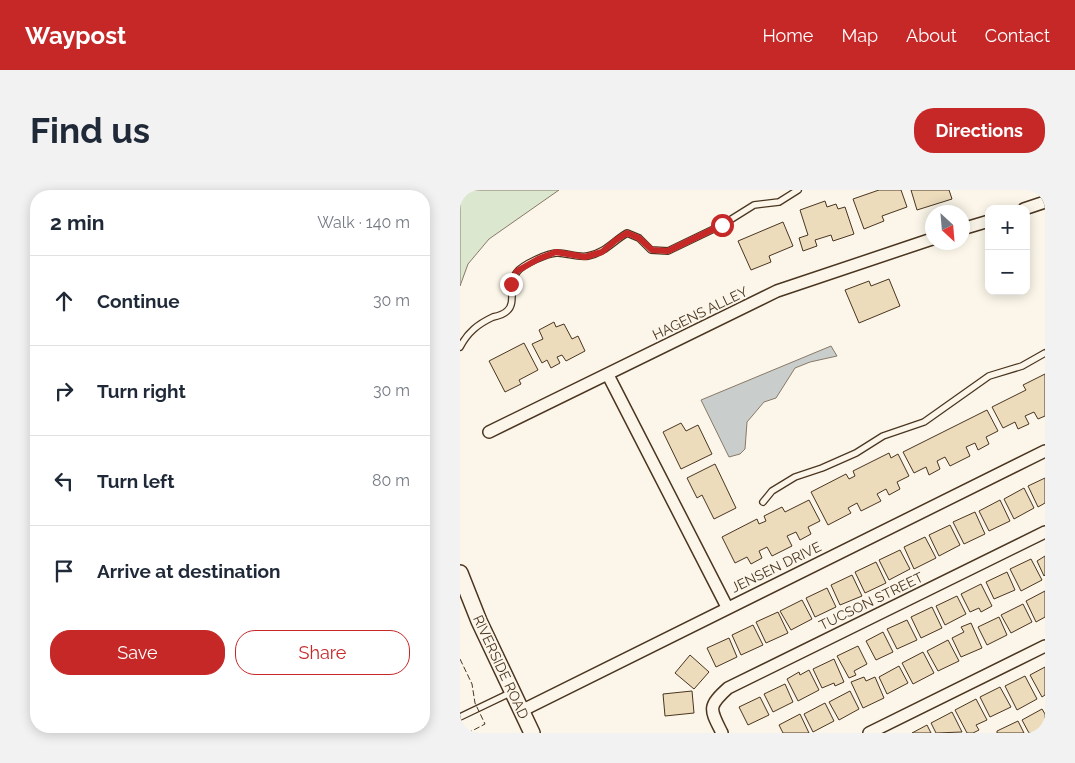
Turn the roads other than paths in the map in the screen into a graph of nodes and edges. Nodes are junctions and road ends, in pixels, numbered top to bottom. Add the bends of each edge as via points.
1 (798, 190) edge
2 (1045, 202) edge
3 (1030, 207) edge
4 (985, 222) edge
5 (970, 227) edge
6 (925, 242) edge
7 (460, 346) edge
8 (1045, 353) edge
9 (608, 375) junction
10 (490, 432) dead end
11 (1045, 451) edge
12 (763, 502) dead end
13 (1045, 532) edge
14 (460, 573) edge
15 (727, 608) junction
16 (1045, 646) edge
17 (512, 692) junction
18 (521, 710) junction
19 (460, 718) edge
20 (532, 733) edge
21 (722, 733) edge
22 (869, 733) edge

1 - 7 lane via 779,202 754,205 722,225 668,251 652,250 639,238 627,233 602,252 585,257 556,252 538,259 517,271 511,284 512,305 507,312 480,323 465,336
2 - 3 street
4 - 5 street
6 - 9 street, HAGENS ALLEY via 777,291
8 - 12 lane via 1022,366 989,376 924,422 883,436 856,453 795,477 772,491
9 - 10 street, HAGENS ALLEY
9 - 15 street
11 - 15 street, JENSEN DRIVE
13 - 21 street, TUCSON STREET via 728,688 714,700 712,712
14 - 17 main road, RIVERSIDE ROAD
15 - 18 street, JENSEN DRIVE
16 - 22 street
17 - 18 main road, RIVERSIDE ROAD
17 - 19 lane
18 - 20 main road, RIVERSIDE ROAD

